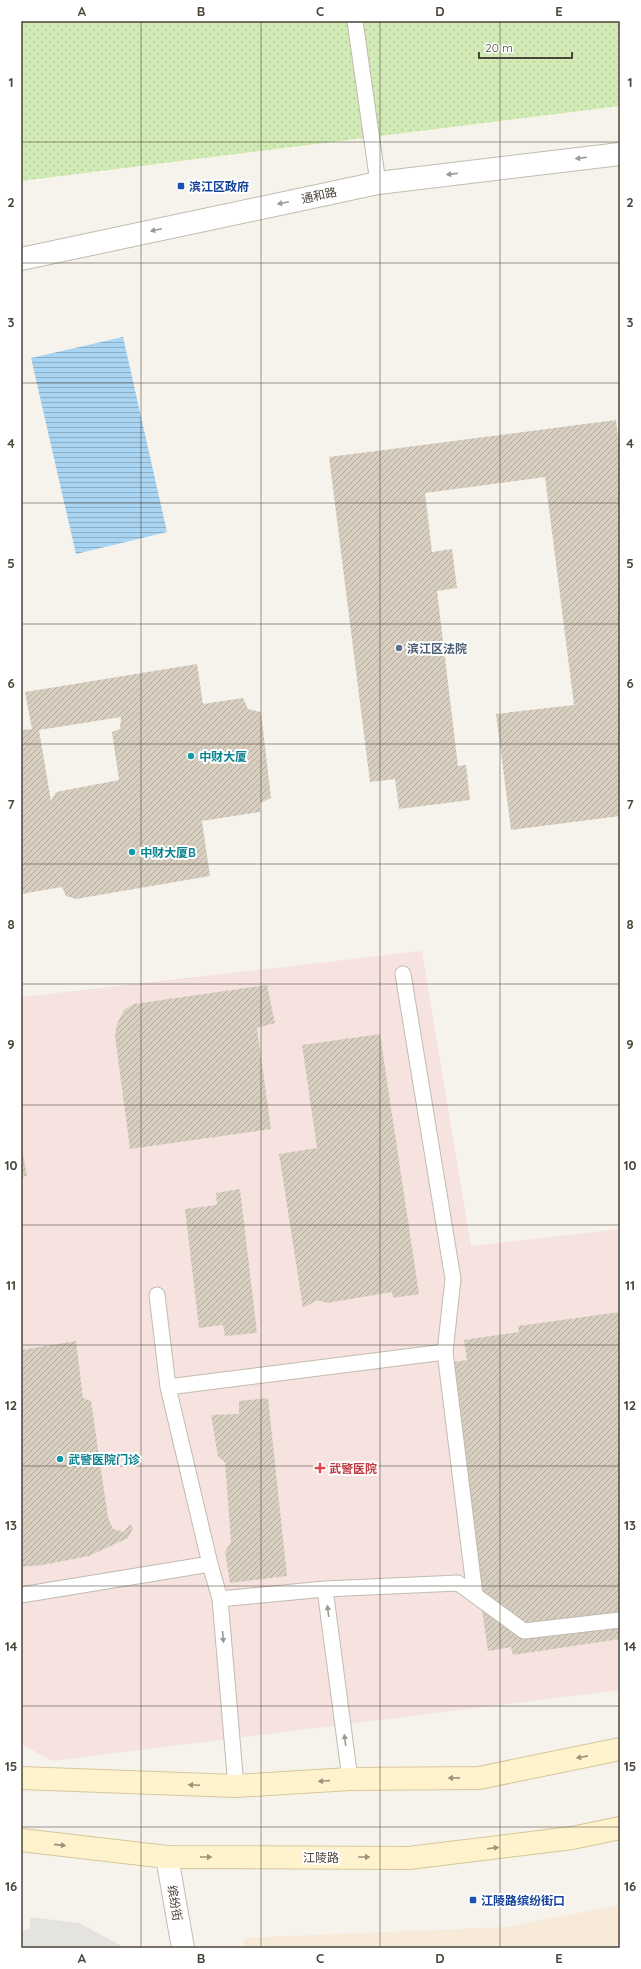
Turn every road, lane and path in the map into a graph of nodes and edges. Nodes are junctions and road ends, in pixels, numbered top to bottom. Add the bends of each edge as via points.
1 (355, 21) edge
2 (620, 154) edge
3 (378, 183) junction
4 (21, 259) edge
5 (403, 974) dead end
6 (157, 1295) dead end
7 (445, 1352) junction
8 (168, 1388) junction
9 (210, 1564) junction
10 (325, 1589) junction
11 (21, 1595) edge
12 (474, 1595) junction
13 (220, 1599) junction
14 (620, 1620) edge
15 (620, 1749) edge
16 (21, 1778) edge
17 (350, 1779) junction
18 (236, 1786) junction
19 (620, 1828) edge
20 (21, 1840) edge
21 (167, 1857) junction
22 (183, 1948) edge

1 - 3 lane
2 -> 3 street, 通和路
3 -> 4 street, 通和路
5 - 7 lane via 453,1280
6 - 8 lane
7 - 8 lane
7 - 12 lane
8 - 9 lane
9 - 11 lane
9 - 13 lane
10 - 12 lane via 458,1583
10 - 13 lane
17 -> 10 lane
12 - 14 lane via 524,1631
13 -> 18 lane
15 -> 17 main road via 479,1778
18 -> 16 main road
17 -> 18 main road
21 -> 19 main road, 江陵路 via 409,1858 572,1838
20 -> 21 main road, 江陵路
21 - 22 street, 缤纷街

